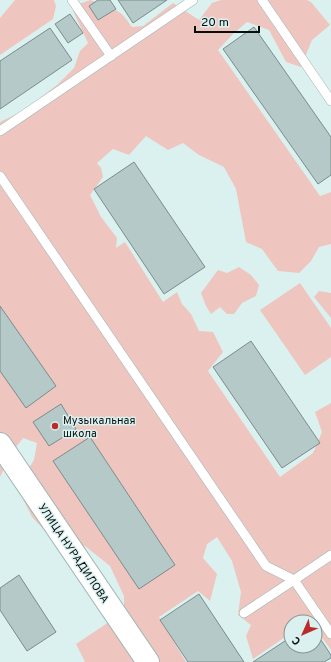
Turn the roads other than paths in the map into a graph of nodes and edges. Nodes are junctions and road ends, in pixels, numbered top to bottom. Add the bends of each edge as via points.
1 (72, 0) edge
2 (193, 0) edge
3 (262, 0) edge
4 (111, 56) junction
5 (331, 101) edge
6 (0, 131) edge
7 (0, 176) edge
8 (0, 444) edge
9 (331, 555) edge
10 (294, 580) junction
11 (244, 613) dead end
12 (331, 634) edge
13 (148, 662) edge

1 - 4 lane
2 - 4 lane
3 - 5 lane
4 - 6 lane
7 - 10 lane via 266,566
8 - 13 street, УЛИЦА НУРАДИЛОВА
9 - 10 lane
10 - 11 lane
10 - 12 lane

